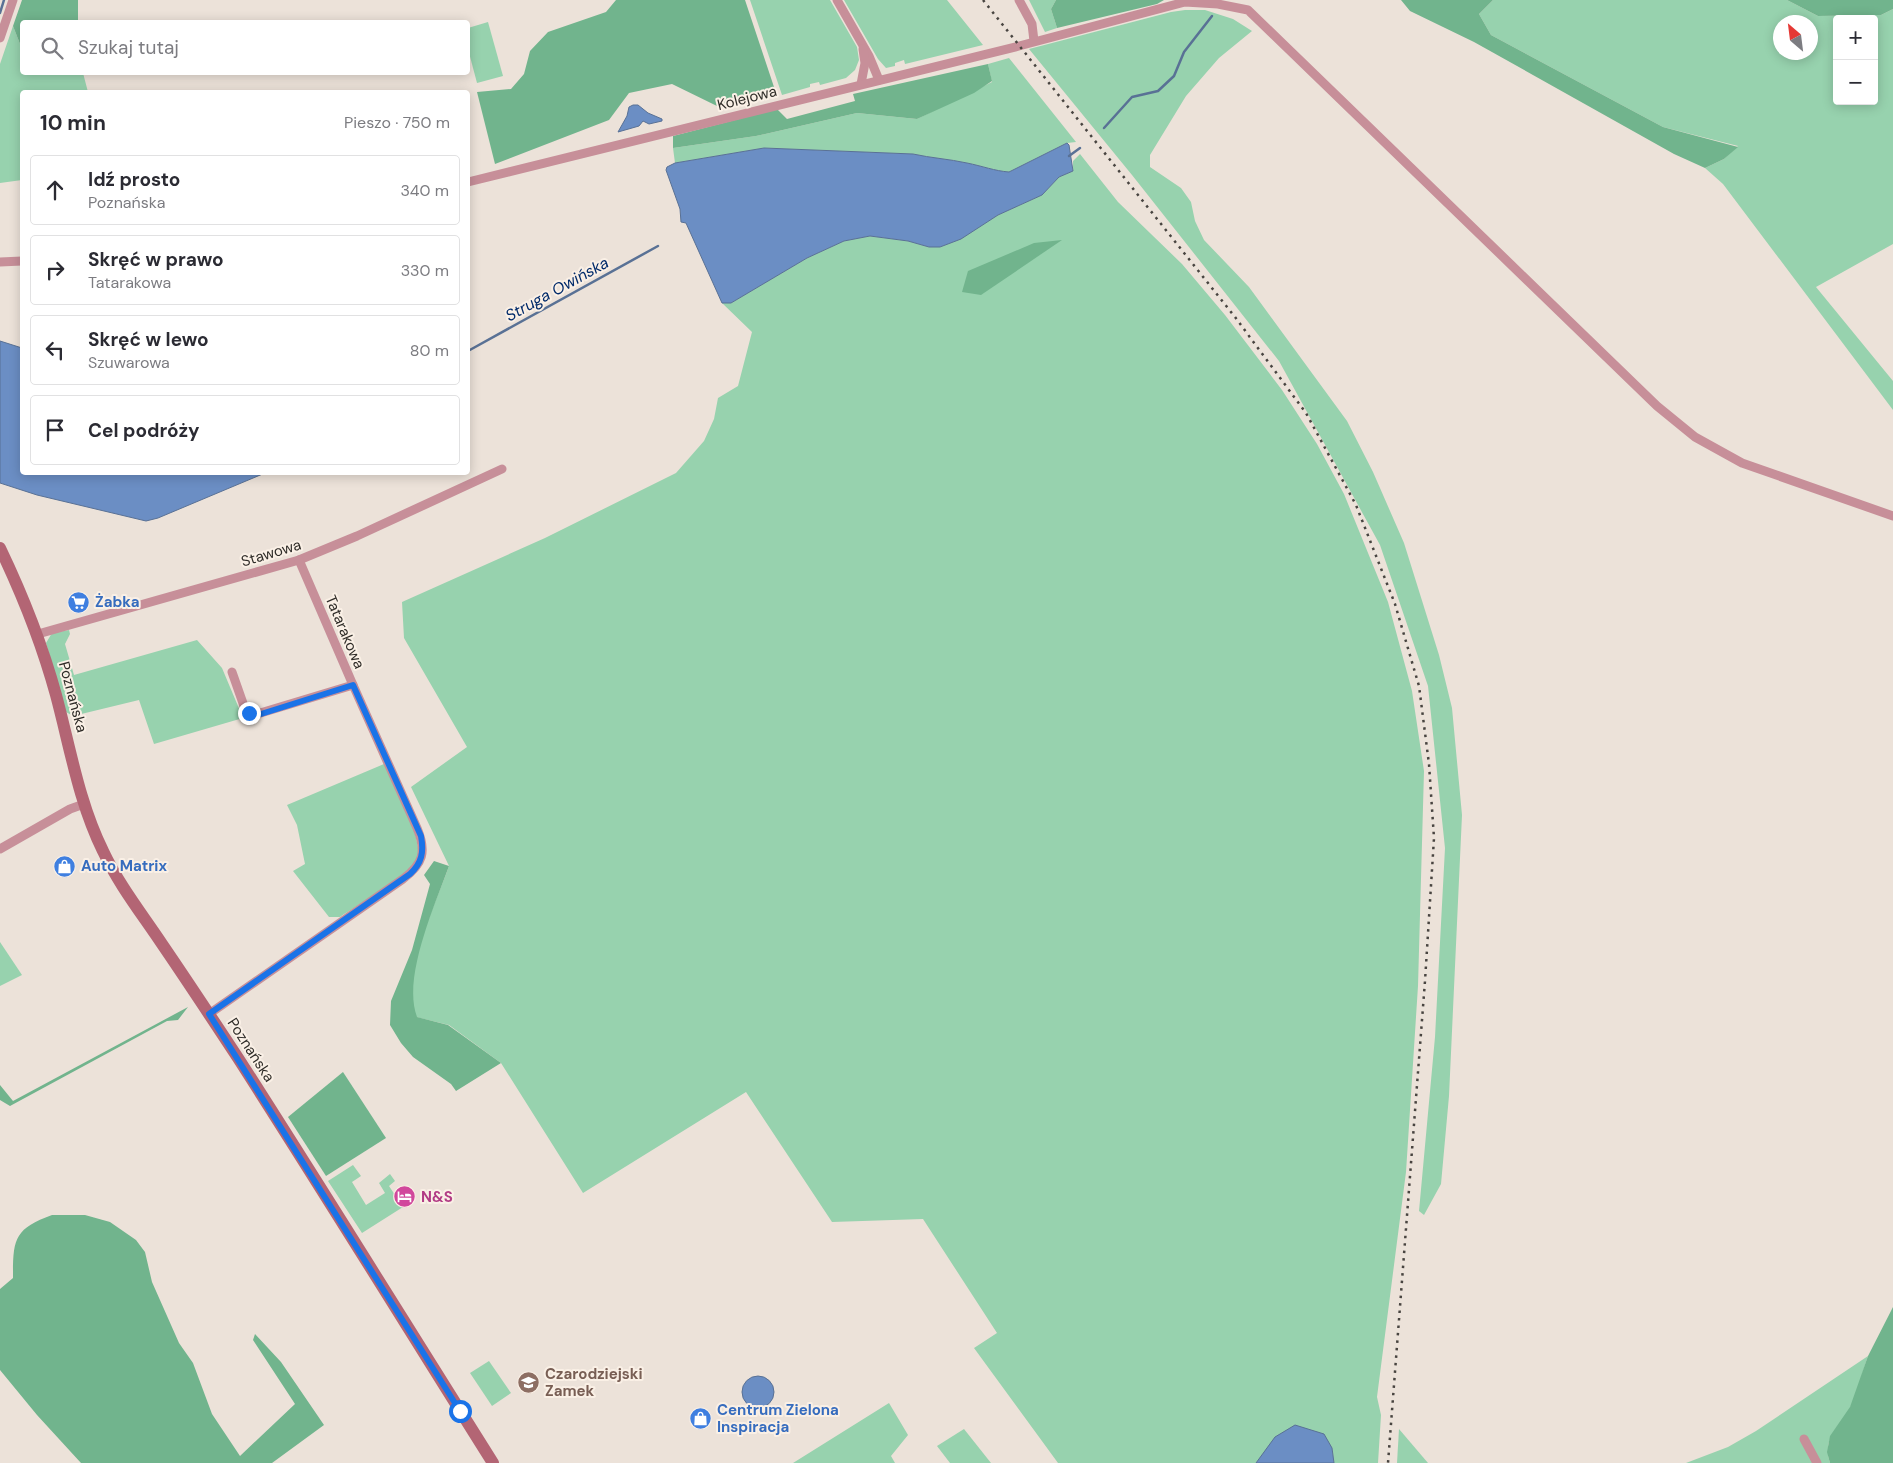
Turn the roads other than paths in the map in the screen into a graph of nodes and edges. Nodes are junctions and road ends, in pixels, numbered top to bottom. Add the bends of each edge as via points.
1 (13, 0) edge
2 (837, 0) edge
3 (1019, 0) edge
4 (0, 38) edge
5 (1034, 41) junction
6 (863, 46) junction
7 (879, 80) junction
8 (861, 84) junction
9 (470, 182) edge
10 (20, 260) edge
11 (0, 262) edge
12 (502, 470) dead end
13 (1893, 516) edge
14 (0, 548) edge
15 (299, 560) junction
16 (38, 634) junction
17 (232, 672) dead end
18 (353, 685) junction
19 (84, 804) junction
20 (0, 849) edge
21 (209, 1014) junction
22 (1804, 1439) dead end
23 (493, 1463) edge
24 (1817, 1463) edge

1 - 4 street
2 - 6 street
3 - 5 street via 1032,24
5 - 7 street, Kolejowa
5 - 13 street, Kolejowa via 1185,2 1248,10 1650,399 1695,438 1742,463
6 - 7 street
6 - 8 street via 865,63
7 - 8 street, Kolejowa
8 - 9 street, Kolejowa
10 - 11 street
12 - 15 street, Stawowa
14 - 16 main road, Poznańska
15 - 16 street, Stawowa
15 - 18 street, Tatarakowa
16 - 19 main road, Poznańska
17 - 18 street via 246,709 254,715
18 - 21 street, Tatarakowa via 421,836 423,851 420,864
19 - 20 street
19 - 21 main road, Poznańska via 117,877
21 - 23 main road, Poznańska
22 - 24 street

